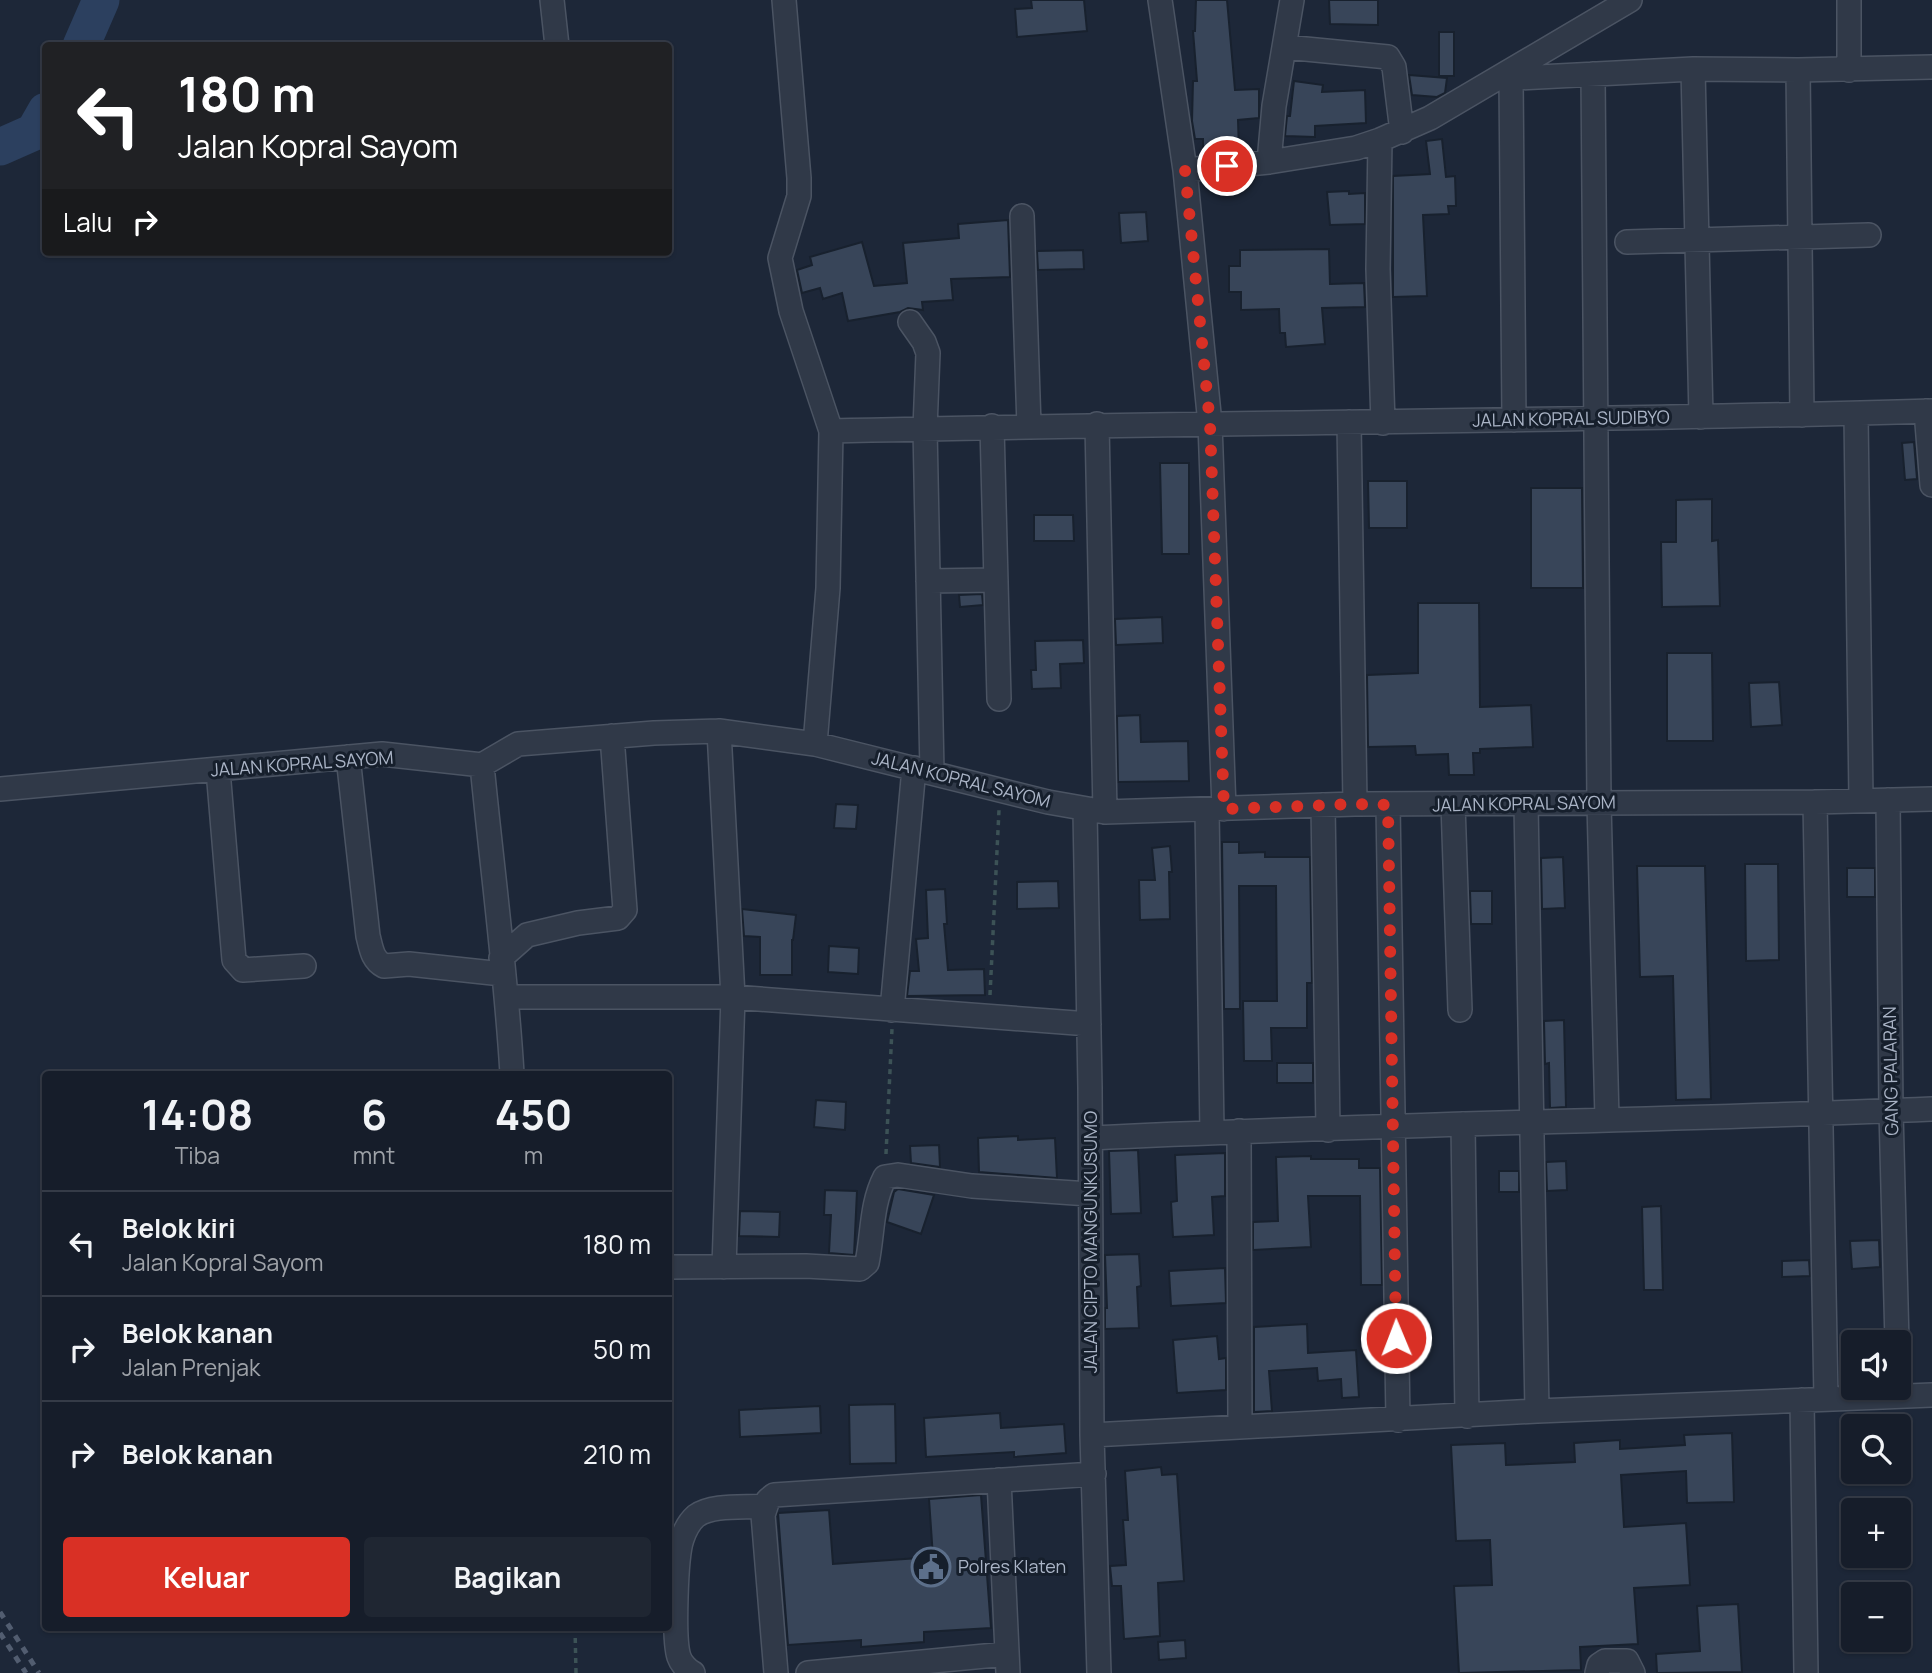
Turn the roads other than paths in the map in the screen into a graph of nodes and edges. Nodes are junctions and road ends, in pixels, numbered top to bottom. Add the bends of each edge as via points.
1 (552, 0) edge
2 (784, 0) edge
3 (1160, 0) edge
4 (1292, 0) edge
5 (1630, 0) edge
6 (1849, 0) edge
7 (557, 42) edge
8 (1285, 47) junction
9 (1932, 67) edge
10 (1693, 69) junction
11 (1798, 70) junction
12 (1849, 70) junction
13 (1593, 74) junction
14 (1504, 78) junction
15 (1402, 132) junction
16 (1380, 140) junction
17 (1269, 162) junction
18 (1185, 170) junction
19 (1022, 216) dead end
20 (1870, 235) dead end
21 (1798, 236) junction
22 (1699, 239) junction
23 (1626, 242) dead end
24 (910, 322) dead end
25 (1929, 411) edge
26 (1856, 414) junction
27 (1802, 415) junction
28 (1701, 417) junction
29 (1596, 419) junction
30 (1514, 420) junction
31 (1349, 422) junction
32 (1382, 422) junction
33 (1097, 424) junction
34 (1210, 424) junction
35 (992, 426) junction
36 (1029, 426) junction
37 (925, 428) junction
38 (831, 431) junction
39 (1932, 485) edge
40 (996, 580) junction
41 (928, 581) junction
42 (999, 699) dead end
43 (719, 730) junction
44 (612, 736) junction
45 (815, 744) junction
46 (348, 757) junction
47 (482, 765) junction
48 (218, 770) junction
49 (923, 770) junction
50 (0, 789) edge
51 (1932, 799) edge
52 (1861, 800) junction
53 (1888, 800) junction
54 (1815, 802) junction
55 (1599, 803) junction
56 (1355, 804) junction
57 (1453, 804) junction
58 (1526, 804) junction
59 (1323, 805) junction
60 (1388, 805) junction
61 (1215, 809) junction
62 (1095, 811) junction
63 (304, 966) dead end
64 (502, 966) junction
65 (507, 997) junction
66 (733, 998) junction
67 (892, 1010) junction
68 (1460, 1010) dead end
69 (1089, 1024) junction
70 (512, 1071) edge
71 (1932, 1109) edge
72 (1891, 1111) junction
73 (1819, 1115) junction
74 (1607, 1119) junction
75 (1532, 1121) junction
76 (1463, 1124) junction
77 (1393, 1126) junction
78 (1328, 1130) junction
79 (1239, 1131) junction
80 (1212, 1132) junction
81 (1091, 1138) junction
82 (1089, 1194) junction
83 (672, 1267) edge
84 (724, 1267) junction
85 (1897, 1330) edge
86 (1911, 1394) edge
87 (1932, 1395) edge
88 (1841, 1398) edge
89 (1826, 1399) junction
90 (1802, 1401) junction
91 (1537, 1411) junction
92 (1467, 1416) junction
93 (1398, 1420) junction
94 (1240, 1427) junction
95 (1092, 1435) junction
96 (1094, 1474) junction
97 (999, 1480) junction
98 (765, 1506) junction
99 (1007, 1664) edge
100 (693, 1673) edge
101 (776, 1673) edge
102 (808, 1673) edge
103 (1099, 1673) edge
104 (1597, 1673) edge
105 (1633, 1673) edge
106 (1806, 1673) edge

1 - 7 street
2 - 38 street via 799,196 780,257 791,312
3 - 18 street
4 - 8 street
5 - 14 street
6 - 12 street
8 - 15 street via 1388,57 1394,67
8 - 17 street
9 - 12 street
10 - 11 street
10 - 13 street
10 - 22 street
11 - 12 street
11 - 21 street
13 - 14 street
13 - 29 street
14 - 15 street
14 - 30 street
15 - 16 street
16 - 17 street
16 - 32 street
17 - 18 street
18 - 34 street
19 - 36 street
20 - 21 street
21 - 22 street
21 - 27 street
22 - 23 street
22 - 28 street
24 - 37 street via 928,353
25 - 26 street, JALAN KOPRAL SUDIBYO
25 - 39 street
26 - 27 street, JALAN KOPRAL SUDIBYO
26 - 52 street
27 - 28 street, JALAN KOPRAL SUDIBYO
28 - 29 street, JALAN KOPRAL SUDIBYO
29 - 30 street, JALAN KOPRAL SUDIBYO
29 - 55 street
30 - 32 street, JALAN KOPRAL SUDIBYO
31 - 32 street, JALAN KOPRAL SUDIBYO
31 - 34 street, JALAN KOPRAL SUDIBYO
31 - 56 street
33 - 34 street, JALAN KOPRAL SUDIBYO
33 - 36 street, JALAN KOPRAL SUDIBYO
33 - 62 street, JALAN CIPTO MANGUNKUSUMO
34 - 61 street
35 - 36 street, JALAN KOPRAL SUDIBYO
35 - 37 street, JALAN KOPRAL SUDIBYO
35 - 40 street
37 - 38 street, JALAN KOPRAL SUDIBYO
37 - 41 street
38 - 45 street via 828,588
40 - 41 street
40 - 42 street
41 - 49 street
43 - 44 street, JALAN KOPRAL SAYOM
43 - 45 street, JALAN KOPRAL SAYOM
43 - 66 street
44 - 47 street, JALAN KOPRAL SAYOM via 517,744
44 - 64 street via 625,910 618,918 527,935
45 - 49 street, JALAN KOPRAL SAYOM
46 - 47 street, JALAN KOPRAL SAYOM via 382,754
46 - 48 street, JALAN KOPRAL SAYOM
46 - 64 street via 368,936 377,960 384,966
47 - 64 street
48 - 50 street, JALAN KOPRAL SAYOM
48 - 63 street via 234,960 243,970
49 - 62 street, JALAN KOPRAL SAYOM
49 - 67 street
51 - 53 street, JALAN KOPRAL SAYOM
52 - 53 street, JALAN KOPRAL SAYOM
52 - 54 street, JALAN KOPRAL SAYOM
53 - 72 street, GANG PALARAN
54 - 55 street, JALAN KOPRAL SAYOM
54 - 73 street
55 - 58 street, JALAN KOPRAL SAYOM
55 - 74 street
56 - 59 street, JALAN KOPRAL SAYOM
56 - 60 street, JALAN KOPRAL SAYOM
57 - 58 street, JALAN KOPRAL SAYOM
57 - 60 street, JALAN KOPRAL SAYOM
57 - 68 street
58 - 75 street
59 - 61 street, JALAN KOPRAL SAYOM
59 - 78 street
60 - 77 street
61 - 62 street, JALAN KOPRAL SAYOM
61 - 80 street
62 - 69 street, JALAN CIPTO MANGUNKUSUMO
64 - 65 street
65 - 66 street
65 - 70 street
66 - 67 street
66 - 84 street
67 - 69 street
69 - 81 street, JALAN CIPTO MANGUNKUSUMO
71 - 72 street
72 - 73 street
72 - 85 street, GANG PALARAN
73 - 74 street
73 - 89 street
74 - 75 street
75 - 76 street
75 - 91 street
76 - 77 street
76 - 92 street
77 - 78 street
77 - 93 street
78 - 79 street
79 - 80 street
79 - 94 street
80 - 81 street
81 - 82 street, JALAN CIPTO MANGUNKUSUMO
82 - 84 street via 885,1177 878,1191 864,1267
82 - 95 street, JALAN CIPTO MANGUNKUSUMO
83 - 84 street
86 - 87 street
88 - 89 street
89 - 90 street
90 - 91 street
90 - 106 street
91 - 92 street
92 - 93 street
93 - 94 street
94 - 95 street
95 - 96 street, JALAN CIPTO MANGUNKUSUMO
96 - 97 street
96 - 103 street, JALAN CIPTO MANGUNKUSUMO
97 - 98 street via 782,1493
97 - 99 street
98 - 100 street via 699,1514 684,1533 675,1625 679,1657
98 - 101 street
99 - 102 street
104 - 105 street via 1605,1661 1627,1661

